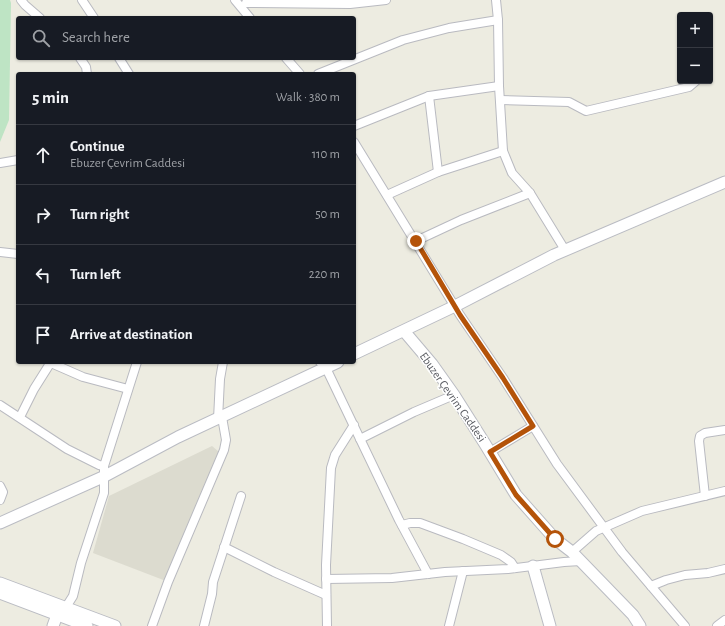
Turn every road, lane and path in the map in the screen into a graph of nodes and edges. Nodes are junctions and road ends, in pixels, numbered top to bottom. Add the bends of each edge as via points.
1 (21, 0) edge
2 (82, 0) edge
3 (235, 0) edge
4 (386, 0) edge
5 (496, 0) edge
6 (245, 4) edge
7 (38, 16) edge
8 (93, 16) edge
9 (249, 16) edge
10 (498, 20) junction
11 (356, 59) edge
12 (81, 60) edge
13 (119, 60) edge
14 (288, 60) edge
15 (353, 60) edge
16 (87, 72) edge
17 (128, 72) edge
18 (298, 72) edge
19 (323, 72) edge
20 (692, 84) edge
21 (500, 86) junction
22 (429, 96) junction
23 (500, 100) junction
24 (356, 125) edge
25 (356, 145) edge
26 (503, 151) junction
27 (16, 160) edge
28 (0, 163) edge
29 (438, 172) junction
30 (725, 182) edge
31 (530, 193) junction
32 (387, 196) junction
33 (416, 241) junction
34 (565, 250) junction
35 (0, 252) edge
36 (16, 254) edge
37 (455, 306) junction
38 (404, 331) junction
39 (356, 353) edge
40 (50, 364) edge
41 (55, 364) edge
42 (136, 364) edge
43 (223, 364) edge
44 (323, 365) edge
45 (128, 389) junction
46 (454, 395) junction
47 (0, 405) edge
48 (20, 417) junction
49 (220, 418) junction
50 (354, 425) junction
51 (533, 426) junction
52 (725, 430) edge
53 (360, 439) junction
54 (490, 452) junction
55 (104, 471) junction
56 (0, 486) edge
57 (725, 491) edge
58 (241, 496) dead end
59 (705, 496) junction
60 (0, 500) edge
61 (0, 523) edge
62 (402, 526) junction
63 (603, 527) junction
64 (224, 547) junction
65 (572, 552) junction
66 (580, 561) junction
67 (533, 566) junction
68 (515, 568) junction
69 (725, 569) edge
70 (463, 571) junction
71 (428, 574) junction
72 (326, 579) junction
73 (0, 583) edge
74 (651, 586) junction
75 (0, 593) edge
76 (326, 595) junction
77 (63, 617) edge
78 (725, 620) edge
79 (53, 626) edge
80 (86, 626) edge
81 (115, 626) edge
82 (152, 626) edge
83 (204, 626) edge
84 (327, 626) edge
85 (449, 626) edge
86 (550, 626) edge
87 (640, 626) edge
88 (685, 626) edge
89 (717, 626) edge

1 - 7 street
2 - 8 street
3 - 6 street
4 - 6 street via 350,4
5 - 10 street
6 - 9 street
10 - 11 street via 449,28 403,40
10 - 21 street
12 - 16 street
13 - 17 street
14 - 18 street
15 - 19 street
20 - 23 street via 689,87 586,111 569,102
21 - 22 street
21 - 23 street
22 - 24 street
22 - 29 street
23 - 26 street
25 - 32 street
26 - 29 street
26 - 31 street via 512,173
27 - 28 street
29 - 32 street
30 - 34 street
31 - 33 street
31 - 34 street
32 - 33 street
33 - 37 street
34 - 37 street
35 - 36 street
37 - 38 street
37 - 51 street
38 - 39 street
38 - 46 street, Ebuzer Çevrim Caddesi
40 - 48 street
41 - 45 street via 83,377
42 - 45 street
43 - 49 street
44 - 49 street
44 - 50 street
45 - 55 street
46 - 53 street
46 - 54 street, Ebuzer Çevrim Caddesi
47 - 48 street
48 - 55 street via 67,449 99,465
49 - 55 street
49 - 82 street via 226,440 224,450
50 - 53 street
50 - 72 street via 330,468
51 - 54 street
51 - 63 street
52 - 59 street via 700,436
53 - 62 street
54 - 65 street, Ebuzer Çevrim Caddesi via 516,495 555,539
55 - 61 street
55 - 77 street via 104,492 73,596
56 - 60 street via 3,492
57 - 59 street
58 - 64 street
59 - 63 street via 642,511
62 - 68 street via 420,523 464,539 501,555 512,562
62 - 71 street
63 - 65 street
63 - 74 street
64 - 76 street
64 - 83 street via 213,582
65 - 66 street, Ebuzer Çevrim Caddesi
66 - 67 street
66 - 87 street, Ebuzer Çevrim Caddesi via 633,615
67 - 68 street
67 - 86 street
68 - 70 street
69 - 74 street via 685,575
70 - 71 street
70 - 85 street
71 - 72 street via 392,578
72 - 76 street
73 - 77 street
74 - 88 street
75 - 77 street
76 - 84 street
77 - 79 street
77 - 80 street
77 - 81 street
78 - 89 street

